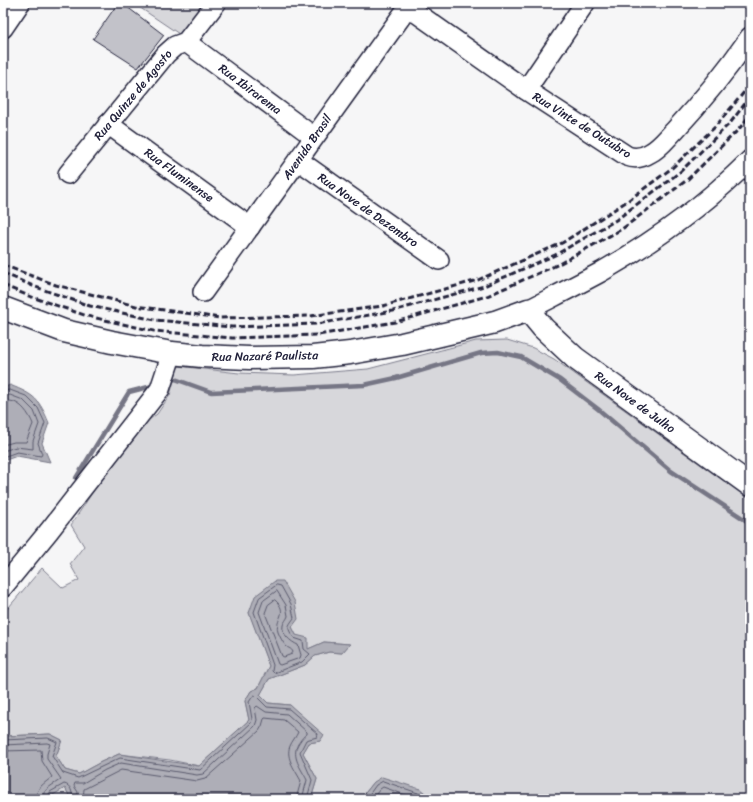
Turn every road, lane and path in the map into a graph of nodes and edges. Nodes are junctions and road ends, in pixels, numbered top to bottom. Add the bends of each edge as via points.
1 (20, 3) edge
2 (216, 3) edge
3 (585, 3) edge
4 (409, 5) edge
5 (3, 28) edge
6 (750, 37) edge
7 (186, 42) junction
8 (526, 90) junction
9 (108, 124) junction
10 (314, 137) junction
11 (298, 160) junction
12 (750, 160) edge
13 (68, 174) dead end
14 (250, 227) junction
15 (439, 260) dead end
16 (203, 292) dead end
17 (3, 308) edge
18 (528, 310) junction
19 (170, 360) junction
20 (750, 485) edge
21 (3, 587) edge

1 - 5 street
2 - 7 street, Rua Quinze de Agosto
3 - 8 street
4 - 8 street, Rua Vinte de Outubro
4 - 10 street, Avenida Brasil
6 - 8 street, Rua Vinte de Outubro via 730,66 682,122 651,153 640,158 627,156
7 - 9 street, Rua Quinze de Agosto via 175,46 166,54
7 - 10 street, Rua Ibirarema
9 - 13 street, Rua Quinze de Agosto
9 - 14 street, Rua Fluminense
10 - 11 street, Avenida Brasil
11 - 14 street, Avenida Brasil
11 - 15 street, Rua Nove de Dezembro
12 - 18 street via 727,183 644,245 601,272
14 - 16 street, Avenida Brasil
17 - 19 main road, Rua Nazaré Paulista via 64,331 112,342
18 - 19 main road, Rua Nazaré Paulista via 495,322 402,344 350,353 313,357 202,356
18 - 20 main road, Rua Nove de Julho via 575,358
19 - 21 street via 160,389

